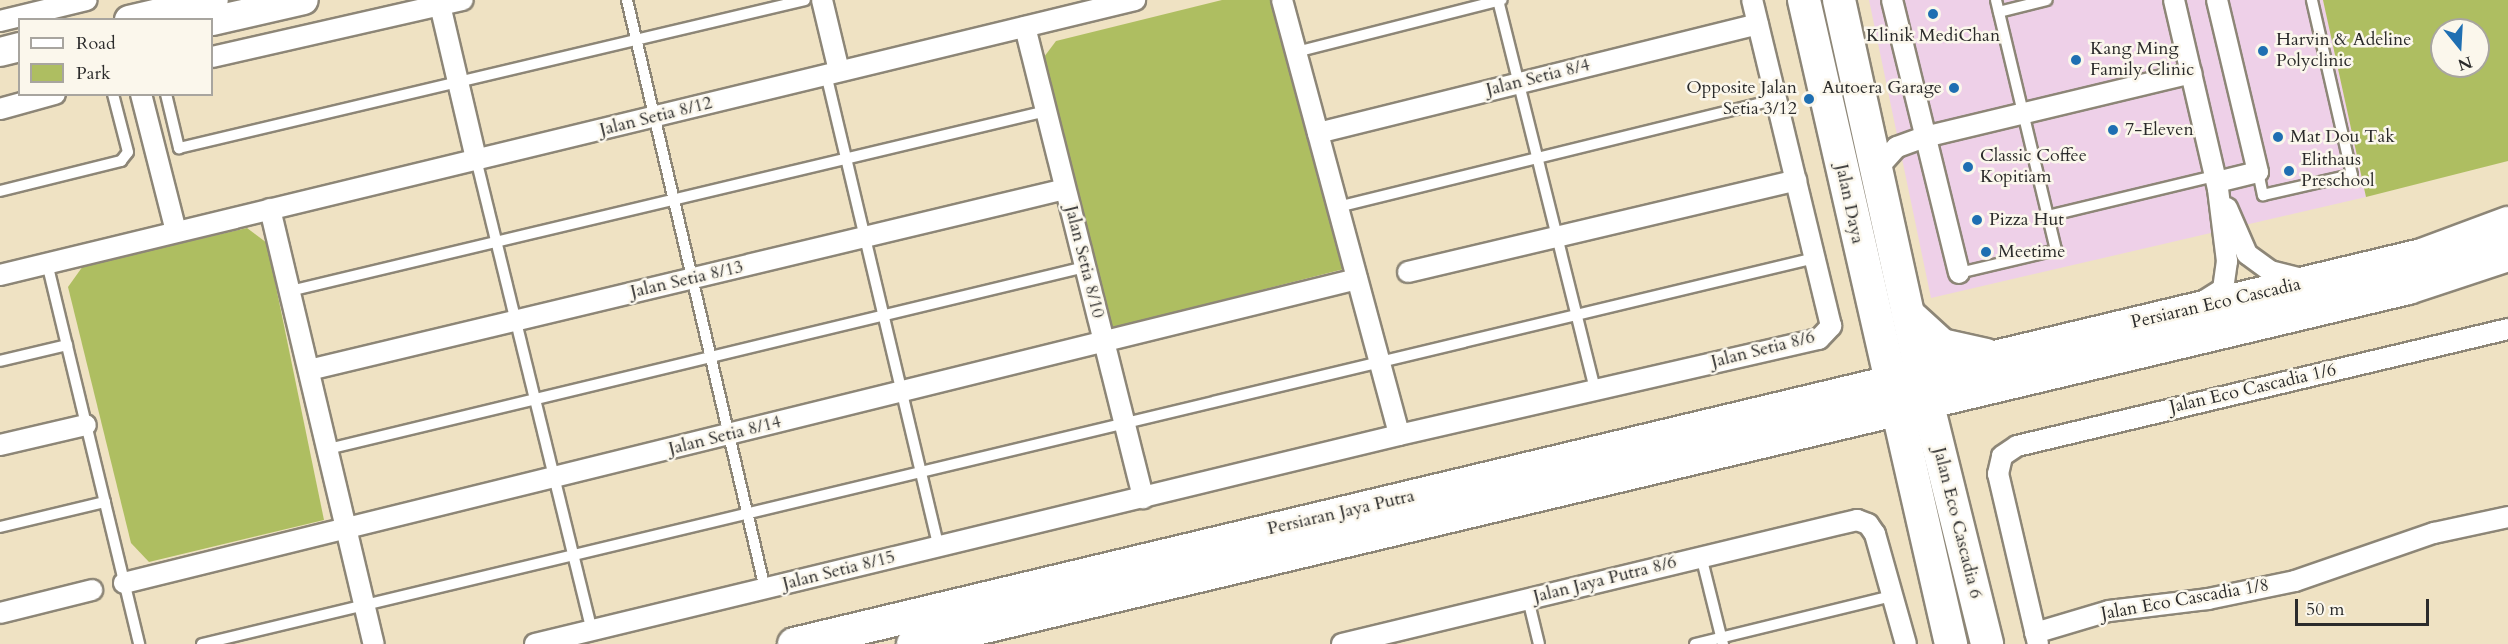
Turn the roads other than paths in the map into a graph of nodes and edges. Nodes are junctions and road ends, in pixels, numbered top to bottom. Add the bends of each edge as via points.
1 (85, 0) edge
2 (214, 0) edge
3 (303, 0) edge
4 (463, 0) edge
5 (627, 0) edge
6 (806, 0) edge
7 (822, 0) edge
8 (1135, 0) edge
9 (1282, 0) edge
10 (1499, 0) edge
11 (1752, 0) edge
12 (1804, 0) edge
13 (1839, 0) edge
14 (1892, 0) edge
15 (1996, 0) edge
16 (2047, 0) edge
17 (2174, 0) edge
18 (2217, 0) edge
19 (2312, 0) edge
20 (440, 5) junction
21 (1999, 12) junction
22 (138, 18) edge
23 (0, 21) edge
24 (213, 21) edge
25 (1758, 24) junction
26 (1025, 27) junction
27 (637, 40) junction
28 (18, 48) edge
29 (0, 52) edge
30 (1296, 52) junction
31 (213, 57) edge
32 (18, 66) edge
33 (0, 71) edge
34 (833, 73) junction
35 (2191, 73) junction
36 (460, 81) junction
37 (1519, 83) junction
38 (47, 96) edge
39 (114, 96) edge
40 (142, 96) edge
41 (166, 96) edge
42 (1776, 99) junction
43 (0, 108) edge
44 (1046, 111) junction
45 (2024, 113) junction
46 (653, 118) junction
47 (1867, 126) junction
48 (1318, 133) junction
49 (1925, 136) junction
50 (846, 158) junction
51 (1537, 158) junction
52 (476, 159) junction
53 (1876, 170) junction
54 (2258, 172) junction
55 (1796, 180) junction
56 (2217, 182) junction
57 (1065, 189) junction
58 (0, 192) edge
59 (672, 200) junction
60 (1338, 207) junction
61 (270, 209) junction
62 (2048, 216) junction
63 (2508, 223) edge
64 (176, 231) junction
65 (1557, 236) junction
66 (865, 237) junction
67 (496, 242) junction
68 (2508, 255) edge
69 (1815, 258) junction
70 (2227, 261) junction
71 (47, 263) junction
72 (1085, 267) junction
73 (1408, 272) dead end
74 (1959, 273) joint
75 (0, 275) edge
76 (691, 279) junction
77 (1357, 279) junction
78 (2311, 282) junction
79 (290, 291) junction
80 (2245, 298) junction
81 (2184, 312) junction
82 (2305, 312) junction
83 (1908, 314) junction
84 (1576, 315) junction
85 (884, 317) junction
86 (517, 320) junction
87 (1876, 323) junction
88 (2508, 329) edge
89 (1103, 342) junction
90 (67, 345) junction
91 (1996, 357) junction
92 (710, 358) junction
93 (0, 361) edge
94 (1379, 363) junction
95 (309, 370) junction
96 (1924, 388) junction
97 (1595, 389) junction
98 (1977, 389) junction
99 (902, 392) junction
100 (1892, 396) junction
101 (537, 399) junction
102 (1822, 412) junction
103 (1124, 424) junction
104 (86, 425) junction
105 (1399, 435) junction
106 (729, 436) junction
107 (0, 445) edge
108 (328, 449) junction
109 (1942, 460) junction
110 (1909, 470) junction
111 (921, 472) junction
112 (554, 477) junction
113 (1143, 498) junction
114 (105, 502) junction
115 (747, 514) junction
116 (2508, 517) edge
117 (0, 527) edge
118 (347, 528) junction
119 (939, 547) junction
120 (574, 556) junction
121 (1701, 556) junction
122 (124, 583) junction
123 (765, 589) junction
124 (92, 590) dead end
125 (1892, 596) junction
126 (1528, 599) junction
127 (365, 605) junction
128 (0, 613) edge
129 (592, 632) junction
130 (2036, 638) edge
131 (1722, 641) edge
132 (139, 644) edge
133 (202, 644) edge
134 (374, 644) edge
135 (536, 644) edge
136 (794, 644) edge
137 (913, 644) edge
138 (1342, 644) edge
139 (1539, 644) edge
140 (1695, 644) edge
141 (1906, 644) edge
142 (1951, 644) edge
143 (1987, 644) edge

1 - 23 street
2 - 22 street
3 - 24 street
4 - 20 street
5 - 27 lane
6 - 27 lane
7 - 34 street
8 - 26 street, Jalan Setia 8/12
9 - 30 street
10 - 30 lane
10 - 37 lane
11 - 25 street, Jalan Setia 8/6
12 - 87 main road, Jalan Daya
13 - 47 main road, Jalan Daya
14 - 49 street
15 - 21 lane
16 - 21 lane
17 - 35 street
18 - 54 street
19 - 54 lane via 2352,175 2263,195
20 - 31 street
20 - 36 street
21 - 45 lane
25 - 37 street, Jalan Setia 8/4
25 - 42 street, Jalan Setia 8/6
26 - 34 street, Jalan Setia 8/12
26 - 44 street, Jalan Setia 8/10
27 - 36 lane
27 - 46 lane
28 - 29 street
30 - 48 street
32 - 33 street
34 - 46 street, Jalan Setia 8/12
34 - 50 lane
35 - 45 street
35 - 56 street
36 - 41 lane via 179,148
36 - 52 street
37 - 48 street, Jalan Setia 8/4
37 - 51 lane
38 - 43 street
39 - 58 lane via 128,152 121,161
40 - 64 street
42 - 51 lane
42 - 55 street, Jalan Setia 8/6
44 - 50 lane
44 - 57 street, Jalan Setia 8/10
45 - 49 street
45 - 62 lane
46 - 52 street, Jalan Setia 8/12
46 - 59 lane
47 - 49 street via 1892,135
47 - 53 main road, Jalan Daya
48 - 60 street
49 - 53 street via 1898,147
49 - 74 street
50 - 59 lane
50 - 66 lane
51 - 60 lane
51 - 65 lane
52 - 61 street, Jalan Setia 8/12
52 - 67 lane
53 - 83 main road, Jalan Daya
54 - 56 street
55 - 65 street
55 - 69 street, Jalan Setia 8/6
56 - 62 lane
56 - 70 street
56 - 78 street via 2247,254 2270,271
57 - 66 street, Jalan Setia 8/13
57 - 72 street, Jalan Setia 8/10
59 - 67 lane
59 - 76 lane
60 - 77 street
61 - 64 street, Jalan Setia 8/12
61 - 79 street
62 - 74 lane via 2056,250
63 - 78 main road, Persiaran Eco Cascadia via 2422,255
64 - 71 street, Jalan Setia 8/12
65 - 73 street
65 - 84 lane
66 - 76 street, Jalan Setia 8/13
66 - 85 lane
67 - 79 lane
67 - 86 lane
68 - 82 main road, Persiaran Eco Cascadia via 2446,278
69 - 84 lane
69 - 97 street, Jalan Setia 8/6 via 1831,326 1820,339
70 - 80 street
70 - 81 street via 2223,289
71 - 75 street, Jalan Setia 8/12
71 - 90 lane
72 - 85 lane
72 - 89 street, Jalan Setia 8/10
76 - 86 street, Jalan Setia 8/13
76 - 92 lane
77 - 89 street, Jalan Setia 8/14
77 - 94 street
78 - 80 main road, Persiaran Eco Cascadia
79 - 95 street
80 - 81 main road, Persiaran Eco Cascadia
80 - 82 street via 2255,308
81 - 91 main road, Persiaran Eco Cascadia
82 - 98 main road, Persiaran Eco Cascadia
83 - 91 main road via 1942,345
83 - 96 main road, Jalan Daya
84 - 94 lane
84 - 97 lane
85 - 92 lane
85 - 99 lane
86 - 95 street, Jalan Setia 8/13
86 - 101 lane
87 - 100 main road, Jalan Daya
87 - 102 main road via 1867,365
88 - 130 street, Jalan Eco Cascadia 1/6 via 2017,446 2002,456 1998,474
89 - 99 street, Jalan Setia 8/14
89 - 103 street, Jalan Setia 8/10
90 - 93 lane
90 - 104 lane
91 - 96 main road, Persiaran Eco Cascadia
92 - 101 lane
92 - 106 lane
94 - 103 lane
94 - 105 street
95 - 108 street
96 - 98 main road, Persiaran Eco Cascadia
96 - 100 main road, Persiaran Jaya Putra
96 - 109 main road, Jalan Eco Cascadia 6
97 - 105 street, Jalan Setia 8/6
98 - 109 main road via 1955,407 1946,423
99 - 106 street, Jalan Setia 8/14
99 - 111 lane
100 - 102 main road, Persiaran Jaya Putra
100 - 110 main road, Jalan Eco Cascadia 6
101 - 108 lane
101 - 112 lane
102 - 110 main road via 1883,436
102 - 136 main road, Persiaran Jaya Putra
102 - 137 main road, Persiaran Jaya Putra
103 - 111 lane
103 - 113 street, Jalan Setia 8/10
104 - 107 street
104 - 114 lane
105 - 113 street, Jalan Setia 8/6
106 - 112 street, Jalan Setia 8/14
106 - 115 lane
108 - 118 street
109 - 143 main road, Jalan Eco Cascadia 6
110 - 142 main road, Jalan Eco Cascadia 6
111 - 115 lane
111 - 119 lane
112 - 118 street, Jalan Setia 8/14
112 - 120 lane
113 - 119 street, Jalan Setia 8/15
114 - 117 lane
114 - 122 lane
115 - 120 lane
115 - 123 lane
116 - 130 street, Jalan Eco Cascadia 1/8 via 2434,533 2295,580 2208,599 2109,611
118 - 122 street, Jalan Setia 8/14
118 - 127 street
119 - 123 street, Jalan Setia 8/15
120 - 127 lane
120 - 129 lane
121 - 125 street, Jalan Jaya Putra 8/6 via 1857,520 1868,524 1875,534
121 - 126 street, Jalan Jaya Putra 8/6
121 - 131 lane
122 - 132 lane
123 - 129 street, Jalan Setia 8/15
124 - 128 street
125 - 131 lane
125 - 141 street
126 - 138 street, Jalan Jaya Putra 8/6
126 - 139 lane
127 - 133 lane
127 - 134 street
129 - 135 street, Jalan Setia 8/15
131 - 140 lane

